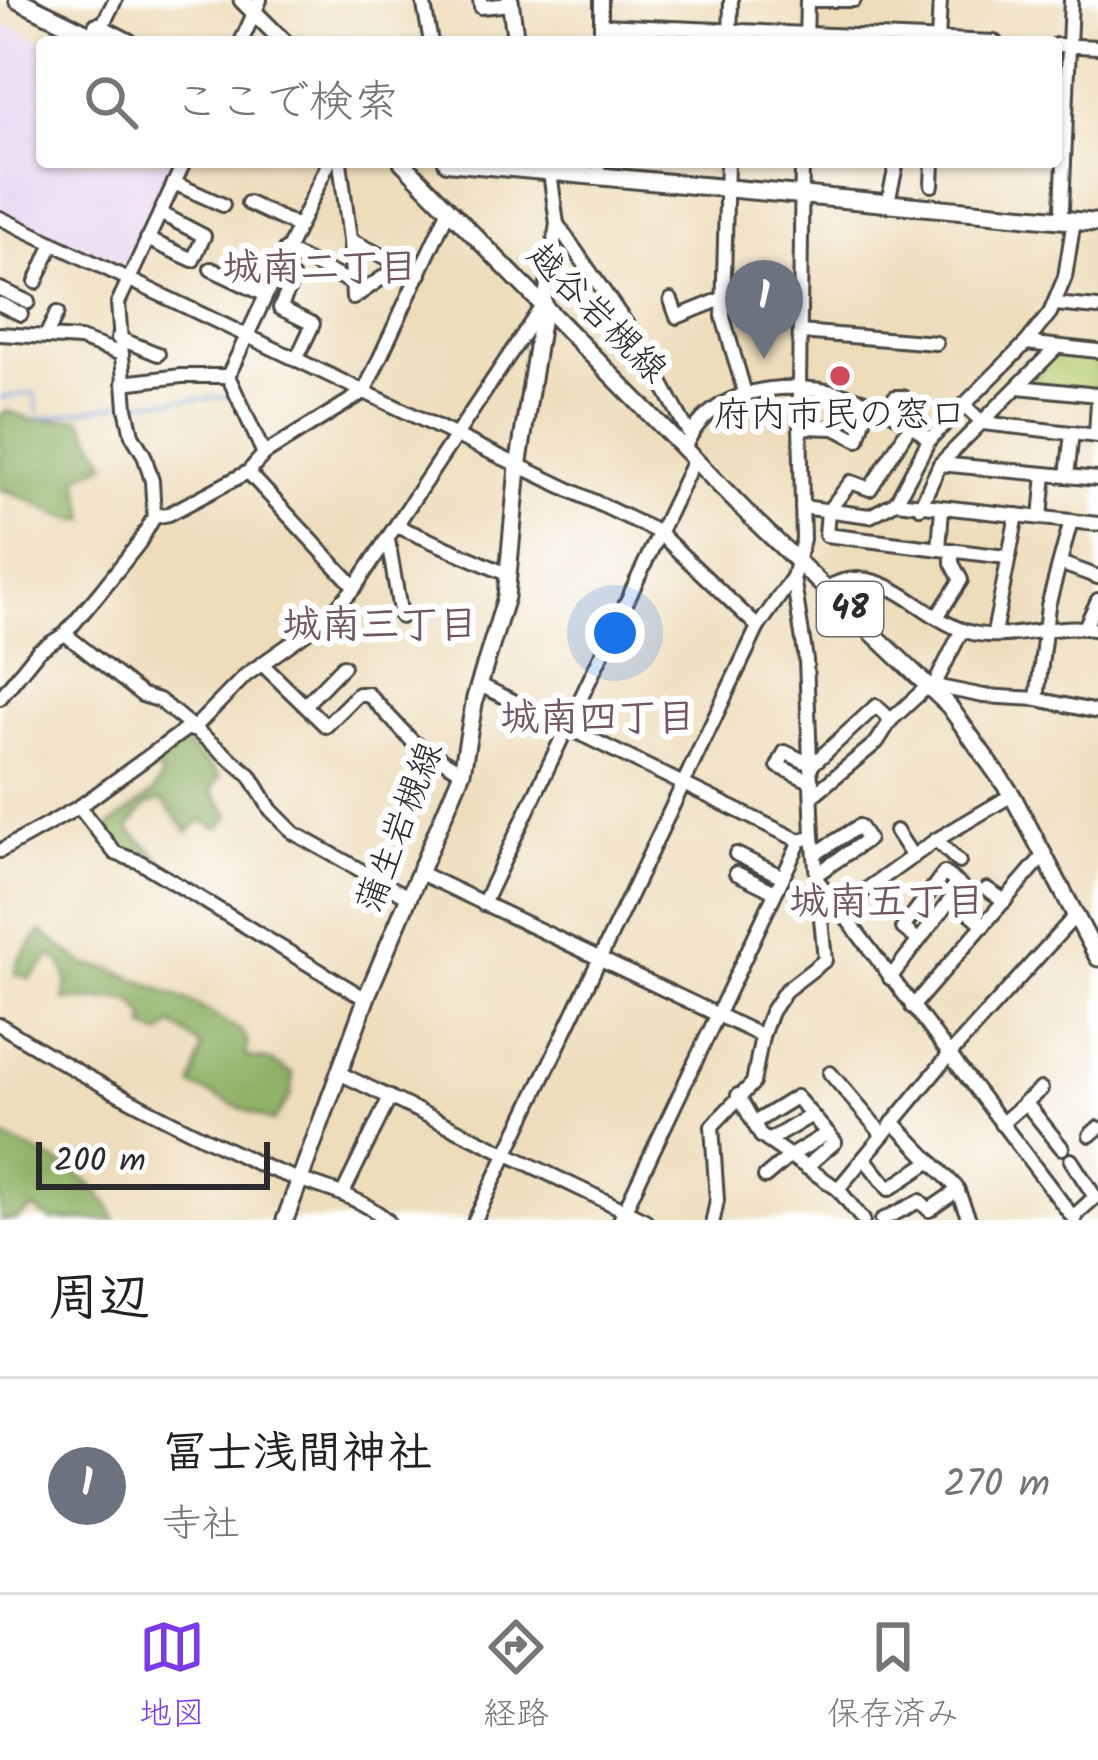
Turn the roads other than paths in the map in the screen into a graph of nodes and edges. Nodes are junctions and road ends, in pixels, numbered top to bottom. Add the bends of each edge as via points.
1 (19, 0) edge
2 (41, 0) edge
3 (115, 0) edge
4 (242, 0) edge
5 (424, 0) edge
6 (480, 0) edge
7 (601, 0) edge
8 (731, 0) edge
9 (854, 0) edge
10 (940, 0) edge
11 (1071, 0) edge
12 (511, 2) edge
13 (258, 6) edge
14 (601, 26) junction
15 (103, 35) edge
16 (245, 36) edge
17 (280, 36) edge
18 (430, 36) edge
19 (515, 36) edge
20 (601, 36) edge
21 (730, 36) edge
22 (806, 36) edge
23 (938, 36) edge
24 (1063, 45) edge
25 (1098, 46) edge
26 (181, 168) edge
27 (326, 168) edge
28 (341, 168) edge
29 (408, 168) edge
30 (553, 168) edge
31 (605, 168) edge
32 (646, 168) edge
33 (802, 168) edge
34 (896, 168) edge
35 (933, 168) edge
36 (727, 175) edge
37 (174, 183) junction
38 (932, 185) dead end
39 (802, 190) junction
40 (890, 193) junction
41 (248, 203) dead end
42 (223, 205) dead end
43 (449, 209) junction
44 (1098, 212) edge
45 (160, 213) junction
46 (1068, 214) junction
47 (3, 219) edge
48 (1098, 223) edge
49 (557, 224) junction
50 (297, 226) junction
51 (0, 236) edge
52 (147, 238) junction
53 (350, 240) junction
54 (53, 244) junction
55 (285, 250) junction
56 (401, 265) junction
57 (211, 268) dead end
58 (274, 271) junction
59 (420, 274) junction
60 (128, 280) junction
61 (36, 282) dead end
62 (352, 283) junction
63 (0, 289) edge
64 (264, 294) junction
65 (724, 298) junction
66 (671, 300) dead end
67 (544, 303) junction
68 (0, 304) edge
69 (1055, 304) junction
70 (1098, 308) edge
71 (57, 313) dead end
72 (800, 332) junction
73 (0, 334) edge
74 (46, 336) junction
75 (245, 336) junction
76 (936, 343) dead end
77 (1026, 343) junction
78 (118, 346) junction
79 (1057, 347) junction
80 (1098, 350) edge
81 (158, 354) dead end
82 (296, 360) junction
83 (228, 376) junction
84 (123, 382) junction
85 (799, 387) junction
86 (1018, 387) junction
87 (364, 392) junction
88 (746, 394) junction
89 (1098, 398) edge
90 (868, 403) junction
91 (964, 405) junction
92 (912, 423) junction
93 (982, 423) junction
94 (800, 427) junction
95 (1072, 433) junction
96 (1097, 435) edge
97 (456, 436) junction
98 (929, 440) junction
99 (690, 447) junction
100 (264, 454) junction
101 (940, 464) junction
102 (518, 467) junction
103 (248, 472) junction
104 (1045, 474) junction
105 (1067, 476) junction
106 (1098, 479) edge
107 (896, 502) junction
108 (802, 507) junction
109 (920, 507) junction
110 (941, 508) junction
111 (828, 511) junction
112 (1017, 515) junction
113 (154, 517) junction
114 (1041, 517) junction
115 (1070, 521) junction
116 (1098, 524) edge
117 (397, 526) junction
118 (658, 532) junction
119 (388, 538) junction
120 (946, 550) junction
121 (1006, 557) junction
122 (1060, 563) junction
123 (795, 568) junction
124 (509, 575) junction
125 (1098, 577) edge
126 (355, 587) junction
127 (827, 588) junction
128 (1098, 600) edge
129 (401, 617) dead end
130 (937, 617) junction
131 (758, 627) junction
132 (1048, 628) junction
133 (1091, 629) edge
134 (962, 630) junction
135 (64, 634) junction
136 (994, 634) junction
137 (262, 664) junction
138 (478, 684) junction
139 (932, 685) junction
140 (358, 694) junction
141 (0, 698) edge
142 (1036, 699) junction
143 (305, 705) junction
144 (1098, 712) edge
145 (891, 721) junction
146 (565, 728) junction
147 (190, 729) junction
148 (812, 765) junction
149 (461, 772) junction
150 (683, 784) junction
151 (812, 789) junction
152 (1012, 795) junction
153 (79, 807) junction
154 (896, 831) dead end
155 (807, 839) junction
156 (937, 840) junction
157 (0, 851) edge
158 (736, 854) dead end
159 (815, 854) junction
160 (1046, 854) junction
161 (913, 857) junction
162 (959, 862) dead end
163 (418, 872) junction
164 (736, 873) dead end
165 (783, 877) junction
166 (817, 877) junction
167 (987, 889) dead end
168 (776, 892) junction
169 (407, 896) junction
170 (952, 897) junction
171 (1005, 901) junction
172 (483, 904) junction
173 (839, 909) junction
174 (1076, 916) junction
175 (984, 925) junction
176 (918, 940) junction
177 (1098, 958) edge
178 (599, 959) junction
179 (890, 978) junction
180 (366, 999) junction
181 (912, 1007) junction
182 (715, 1014) junction
183 (0, 1024) edge
184 (762, 1036) junction
185 (950, 1054) junction
186 (339, 1073) junction
187 (830, 1073) dead end
188 (1041, 1089) dead end
189 (738, 1095) junction
190 (389, 1097) junction
191 (1025, 1102) junction
192 (812, 1115) junction
193 (893, 1122) junction
194 (754, 1123) junction
195 (1001, 1124) junction
196 (828, 1133) junction
197 (883, 1135) junction
198 (768, 1142) junction
199 (507, 1154) junction
200 (790, 1156) junction
201 (864, 1157) junction
202 (931, 1161) junction
203 (806, 1167) junction
204 (765, 1177) dead end
205 (299, 1182) junction
206 (838, 1189) junction
207 (958, 1190) junction
208 (344, 1191) junction
209 (984, 1211) dead end
210 (622, 1216) edge
211 (382, 1218) edge
212 (968, 1219) edge
213 (1074, 1219) edge
214 (285, 1220) edge
215 (475, 1220) edge
216 (644, 1220) edge
217 (713, 1220) edge
218 (863, 1220) edge
219 (882, 1220) edge

1 - 15 highway
2 - 15 highway
3 - 15 street
4 - 13 main road
5 - 18 street
6 - 12 street via 482,7
7 - 14 street
8 - 21 street
9 - 22 street via 807,0
10 - 23 street
11 - 24 street
12 - 19 main road
13 - 16 street
13 - 17 main road
14 - 20 street
14 - 21 street
24 - 25 street
24 - 46 street
26 - 37 street
27 - 50 street
28 - 53 street
29 - 43 main road, 越谷岩槻線 / 48
30 - 49 street
31 - 36 highway
32 - 36 highway
33 - 39 street
34 - 40 street
35 - 38 street
36 - 39 highway
36 - 65 street
37 - 42 street
37 - 45 street
39 - 40 highway
39 - 46 highway
39 - 72 street
40 - 46 highway
41 - 50 street
43 - 59 street
43 - 67 main road, 越谷岩槻線 / 48
44 - 46 highway
45 - 52 street
45 - 52 street via 204,236 193,260
46 - 48 highway
46 - 69 street via 1065,277
47 - 51 street
47 - 54 street
49 - 67 street
49 - 99 street via 641,345
50 - 55 street
52 - 60 street
53 - 56 street
53 - 62 street
54 - 60 street
54 - 61 street
55 - 58 street
55 - 62 street
56 - 59 street
56 - 62 street via 353,298
57 - 64 street
58 - 64 street
58 - 82 street via 293,279 280,308 313,323
59 - 87 street
60 - 75 street
60 - 78 street via 118,303
63 - 68 street via 24,308
64 - 75 street
65 - 66 street via 677,316
65 - 88 street via 724,330
67 - 97 street
67 - 99 main road, 越谷岩槻線 / 48
67 - 102 main road, 蒲生岩槻線
69 - 70 street
69 - 77 street
71 - 74 street
72 - 76 street
72 - 85 street
73 - 74 street
74 - 78 street via 83,333
75 - 82 street
75 - 83 street
77 - 79 street
77 - 91 street
78 - 81 street
78 - 84 street
79 - 80 street
79 - 86 street
82 - 87 street
83 - 84 street
83 - 100 street
84 - 113 street via 132,435 152,481
85 - 88 street
85 - 90 street
85 - 94 street
86 - 89 street
86 - 93 street
87 - 97 street
87 - 100 street
88 - 99 street via 725,400
89 - 96 street
90 - 92 street
90 - 94 street via 858,440 836,428
91 - 93 street
91 - 98 street
92 - 98 street
92 - 111 street via 870,489 851,482
93 - 95 street
93 - 101 street
94 - 108 street
95 - 96 street
95 - 105 street
97 - 102 street
97 - 117 street
98 - 107 street
99 - 118 street
99 - 123 main road, 越谷岩槻線 / 48
100 - 103 street
101 - 104 street
101 - 109 street
102 - 118 street
102 - 124 main road, 蒲生岩槻線
103 - 113 street
103 - 126 street
104 - 105 street
104 - 114 street
105 - 106 street
107 - 109 street
107 - 111 street via 870,515
108 - 111 street
108 - 123 street
109 - 110 street
110 - 112 street
110 - 120 street
111 - 120 street via 826,536
112 - 114 street
112 - 121 street
113 - 135 street
114 - 115 street
115 - 116 street
115 - 122 street
117 - 119 street
117 - 124 street
118 - 131 street
118 - 146 street
119 - 126 street
119 - 129 street
120 - 121 street
120 - 130 street via 961,580
121 - 136 street
122 - 125 street
122 - 132 street
123 - 127 main road, 越谷岩槻線 / 48
123 - 131 street
123 - 148 street
124 - 138 main road, 蒲生岩槻線
126 - 137 street via 327,618
127 - 130 street via 879,580
127 - 139 main road, 越谷岩槻線 / 48
128 - 133 street
130 - 134 street
131 - 150 street
132 - 133 street
132 - 136 street
132 - 142 street
134 - 136 street
134 - 139 street
135 - 141 street via 38,651
135 - 147 street
137 - 143 street
137 - 147 street
138 - 146 street
138 - 149 main road, 蒲生岩槻線
139 - 142 street
139 - 145 street
139 - 152 main road, 越谷岩槻線 / 48
140 - 143 street via 326,726
140 - 143 street via 341,664
140 - 149 street via 368,694 412,742
142 - 144 street
145 - 148 street via 876,706
145 - 151 street via 877,742
146 - 150 street
146 - 172 street
147 - 153 street
147 - 169 street via 250,775 294,833
148 - 151 street
148 - 151 street via 785,752 778,766
149 - 163 main road, 蒲生岩槻線
150 - 155 street
150 - 178 street
151 - 155 street
152 - 156 street
152 - 160 main road, 越谷岩槻線 / 48
153 - 157 street
153 - 180 street via 115,853
154 - 161 street
155 - 159 street
155 - 165 street
156 - 161 street
156 - 162 street
158 - 165 street
159 - 166 street
159 - 166 street via 859,826 868,839
160 - 171 street
160 - 174 main road, 越谷岩槻線 / 48
161 - 173 street
163 - 169 main road, 蒲生岩槻線
163 - 172 street
164 - 168 street
165 - 168 street
166 - 173 street
166 - 184 street via 825,960 785,992
167 - 171 street
168 - 182 street
169 - 180 main road, 蒲生岩槻線
170 - 175 street
170 - 176 street
170 - 176 street via 961,886 944,873 903,928
171 - 175 street
172 - 178 street
173 - 179 street
174 - 177 main road, 越谷岩槻線 / 48
174 - 185 street
175 - 181 street
176 - 179 street
178 - 182 street
178 - 199 street
179 - 181 street
180 - 186 main road, 蒲生岩槻線
181 - 185 street
182 - 184 street
182 - 210 street
183 - 205 street via 174,1125
184 - 189 street via 753,1083
185 - 193 street
185 - 195 street
186 - 190 street
186 - 205 main road, 蒲生岩槻線
187 - 197 street
188 - 191 street
189 - 194 street
189 - 217 street via 712,1126
190 - 199 street
190 - 208 street
191 - 195 street
191 - 213 street via 1095,1197
192 - 194 street via 796,1097
192 - 196 street
192 - 198 street
193 - 197 street
193 - 202 street
194 - 198 street
195 - 213 street
196 - 200 street
196 - 203 street via 835,1142
197 - 201 street
198 - 200 street
199 - 210 street
199 - 215 street
200 - 203 street
200 - 204 street
201 - 202 street via 889,1189
201 - 206 street
202 - 207 street
203 - 206 street
205 - 208 street
205 - 214 main road, 蒲生岩槻線
206 - 218 street
207 - 212 street
207 - 219 street via 929,1210 920,1201
208 - 211 street
209 - 212 street
210 - 216 street

